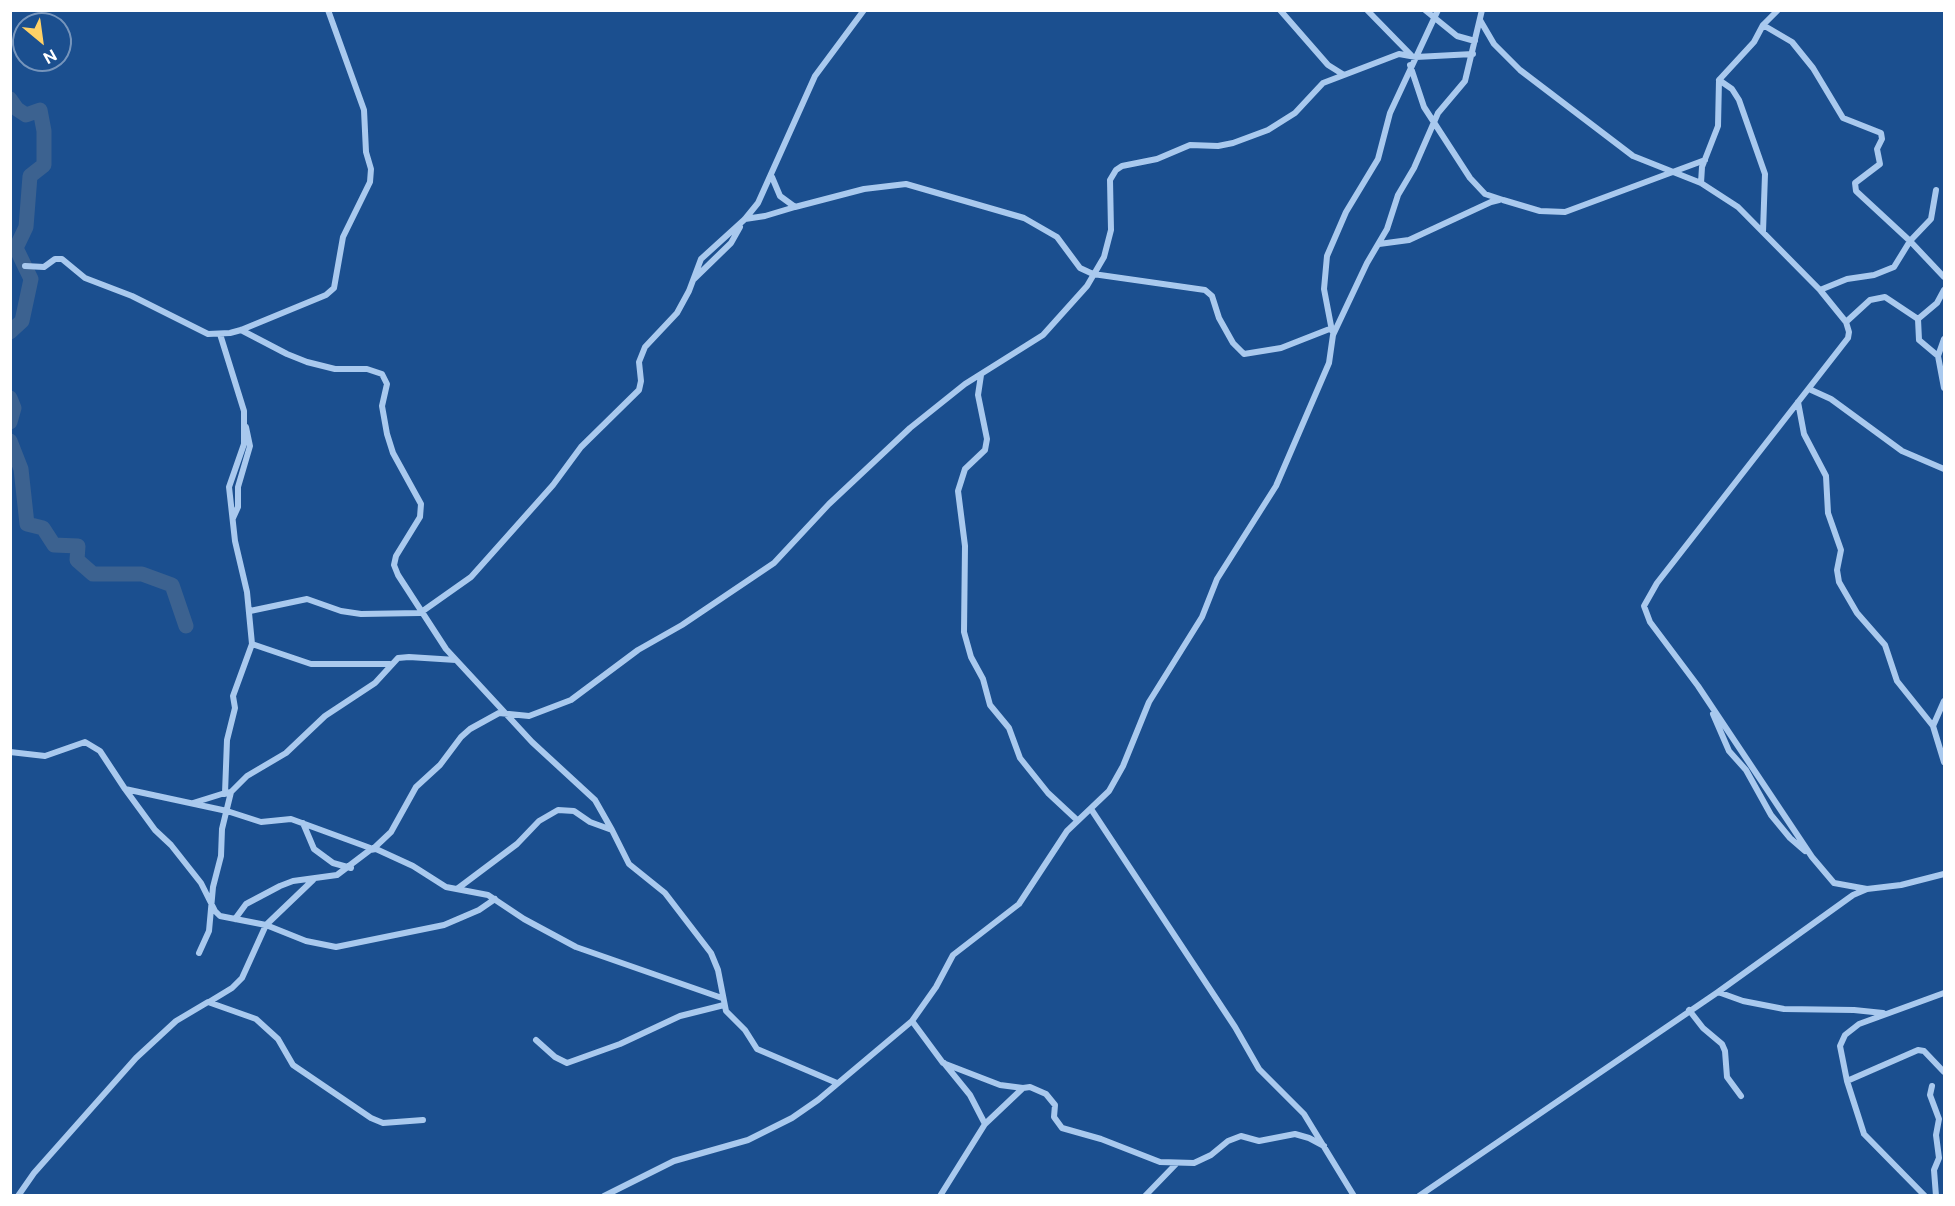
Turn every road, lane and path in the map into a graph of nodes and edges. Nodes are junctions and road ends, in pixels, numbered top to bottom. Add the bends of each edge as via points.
1 (328, 10) edge
2 (864, 10) edge
3 (1280, 10) edge
4 (1367, 10) edge
5 (1425, 10) edge
6 (1438, 10) edge
7 (1778, 10) edge
8 (1480, 13) edge
9 (1434, 18) junction
10 (1763, 25) junction
11 (1475, 41) junction
12 (1473, 54) junction
13 (1413, 56) junction
14 (1410, 66) junction
15 (1344, 75) junction
16 (1719, 80) junction
17 (1433, 122) junction
18 (1705, 160) junction
19 (1674, 173) junction
20 (772, 177) junction
21 (1701, 183) junction
22 (1936, 190) dead end
23 (1503, 200) junction
24 (795, 207) junction
25 (743, 221) junction
26 (1763, 232) junction
27 (1911, 241) junction
28 (1379, 244) junction
29 (25, 266) dead end
30 (1093, 274) junction
31 (1944, 277) edge
32 (694, 279) junction
33 (1944, 290) edge
34 (1820, 291) junction
35 (1918, 319) junction
36 (1846, 322) junction
37 (241, 330) junction
38 (1332, 331) junction
39 (220, 334) junction
40 (1944, 339) edge
41 (1938, 356) junction
42 (981, 375) junction
43 (1944, 388) edge
44 (1809, 389) junction
45 (1798, 402) junction
46 (1944, 469) edge
47 (250, 611) junction
48 (420, 613) junction
49 (252, 644) junction
50 (456, 660) junction
51 (390, 664) junction
52 (1944, 701) edge
53 (1710, 704) junction
54 (505, 712) junction
55 (1932, 726) junction
56 (10, 752) edge
57 (1944, 762) edge
58 (125, 789) junction
59 (231, 792) junction
60 (224, 794) junction
61 (193, 803) junction
62 (1091, 809) junction
63 (225, 810) junction
64 (1077, 820) junction
65 (303, 823) junction
66 (612, 830) junction
67 (373, 849) junction
68 (1812, 857) junction
69 (351, 868) junction
70 (1944, 874) edge
71 (313, 880) junction
72 (1834, 883) junction
73 (457, 889) junction
74 (1867, 889) junction
75 (1853, 895) junction
76 (495, 899) junction
77 (211, 903) junction
78 (235, 919) junction
79 (266, 925) junction
80 (199, 953) dead end
81 (1718, 992) junction
82 (1944, 993) edge
83 (723, 1001) junction
84 (208, 1002) junction
85 (1689, 1010) junction
86 (1883, 1013) junction
87 (912, 1021) junction
88 (536, 1040) dead end
89 (943, 1063) junction
90 (1944, 1072) edge
91 (1847, 1081) junction
92 (837, 1083) junction
93 (1932, 1086) dead end
94 (1023, 1088) junction
95 (1742, 1096) dead end
96 (423, 1120) dead end
97 (985, 1124) junction
98 (1324, 1146) junction
99 (1176, 1164) junction
100 (18, 1196) edge
101 (604, 1196) edge
102 (940, 1196) edge
103 (1145, 1196) edge
104 (1354, 1196) edge
105 (1419, 1196) edge
106 (1925, 1196) edge
107 (1936, 1196) edge

1 - 37 street via 364,110 370,182 343,237 334,288 326,295
2 - 20 street via 815,76
3 - 15 street via 1328,65
4 - 13 street
5 - 9 street
6 - 9 street
7 - 10 street
8 - 11 street
8 - 19 street via 1494,44 1536,82 1633,156
9 - 11 street via 1457,36
9 - 13 street
10 - 16 street via 1754,42
10 - 27 street via 1792,42 1808,60 1843,118 1881,133 1877,149 1880,164 1854,186 1860,197
11 - 12 street
12 - 13 street
12 - 17 street via 1465,81
13 - 14 street
13 - 15 street via 1399,54
14 - 17 street
14 - 38 street via 1390,112 1378,159 1346,212 1327,256 1324,290
15 - 30 street via 1323,83 1295,113 1268,130 1233,143 1190,145 1116,170 1110,180 1110,243
16 - 18 street via 1719,119
16 - 26 street via 1739,100 1765,174
17 - 23 street via 1476,187
17 - 28 street
18 - 19 street
18 - 21 street
19 - 21 street
19 - 23 street via 1650,178 1565,212 1540,211
20 - 24 street via 780,196
20 - 25 street
21 - 26 street via 1738,207
22 - 27 street via 1931,219
23 - 28 street via 1491,201 1409,240
24 - 25 street
24 - 30 street via 864,189 906,184 1024,218 1057,237 1080,268
25 - 32 street via 731,243
25 - 32 street via 701,259
26 - 34 street
27 - 31 street
27 - 34 street via 1888,271 1847,279
28 - 38 street
29 - 39 street via 44,267 58,257 84,278 132,296 197,330
30 - 38 street via 1204,290 1212,296 1219,318 1244,354 1281,348
30 - 42 street via 1087,286 1043,334
32 - 48 street via 677,313 645,347 635,396 581,447 494,555 471,577
33 - 35 street via 1937,303
34 - 36 street
35 - 36 street via 1893,301 1879,297 1857,309
35 - 41 street via 1919,340
36 - 44 street via 1849,336
37 - 39 street
37 - 48 street via 307,362 382,374 387,384 382,406 387,434 421,504 420,517 401,545 394,565
38 - 62 street via 1329,363 1276,486 1217,579 1202,617 1149,702 1109,791
39 - 47 street via 249,434 250,446 233,518
40 - 41 street
41 - 43 street
42 - 54 street via 901,436 774,563 638,650 572,700 529,716
42 - 64 street via 978,395 987,439 985,450 965,470 958,491 965,546 964,632 990,705 1009,729 1020,758 1048,793
44 - 45 street
44 - 46 street via 1831,399 1902,451
45 - 53 street via 1657,583 1644,606 1650,622
45 - 55 street via 1804,434 1826,476 1828,513 1841,550 1839,582 1857,613 1885,645 1897,681
47 - 48 street via 307,599 361,614
47 - 49 street
48 - 50 street
49 - 51 street via 311,664
49 - 60 street via 233,696 235,708 227,740
50 - 51 street via 409,657
50 - 54 street
51 - 59 street via 375,683 325,716 286,753 247,776
52 - 55 street
53 - 68 street
53 - 68 street via 1729,751 1746,770 1771,815
54 - 66 street via 531,742 595,800
54 - 67 street via 493,715 461,737 449,755 416,787 391,832
55 - 57 street
56 - 58 street via 45,756 80,742 93,744
58 - 61 street
58 - 77 street via 201,884
59 - 60 street
59 - 63 street
60 - 61 street
61 - 63 street
62 - 64 street
62 - 98 street via 1259,1069 1304,1114
63 - 65 street via 261,822 282,819
63 - 77 street
64 - 87 street via 1019,904 953,955
65 - 67 street
65 - 69 street via 314,849
66 - 73 street via 574,811 558,810 538,821 517,843
66 - 83 street via 628,864 665,893 711,953
67 - 69 street
67 - 73 street
68 - 72 street
69 - 71 street
70 - 74 street
71 - 78 street via 280,886 246,904
71 - 79 street
72 - 74 street
72 - 75 street
73 - 76 street
74 - 75 street
75 - 81 street
76 - 79 street via 444,925 336,947
76 - 83 street via 562,941
77 - 78 street via 220,916
77 - 80 street via 209,931
78 - 79 street
79 - 84 street via 242,978
81 - 85 street
81 - 86 street via 1784,1009
82 - 86 street
83 - 88 street via 567,1063
83 - 92 street via 757,1049
84 - 96 street via 256,1019 278,1039 293,1065 370,1118 383,1123
84 - 100 street via 176,1021 136,1058
85 - 95 street via 1722,1044 1727,1077
85 - 105 street
86 - 91 street via 1845,1035 1840,1046
87 - 89 street
87 - 92 street
89 - 94 street via 1000,1085
89 - 97 street via 970,1095
90 - 91 street via 1924,1051 1918,1050
91 - 106 street via 1864,1134
92 - 101 street via 807,1109 770,1130 723,1149 674,1161
93 - 107 street via 1930,1095 1939,1119 1939,1158 1934,1170
94 - 97 street
94 - 99 street via 1046,1094 1062,1128
97 - 102 street
98 - 99 street via 1295,1134 1260,1141 1241,1136 1204,1160
98 - 104 street
99 - 103 street

